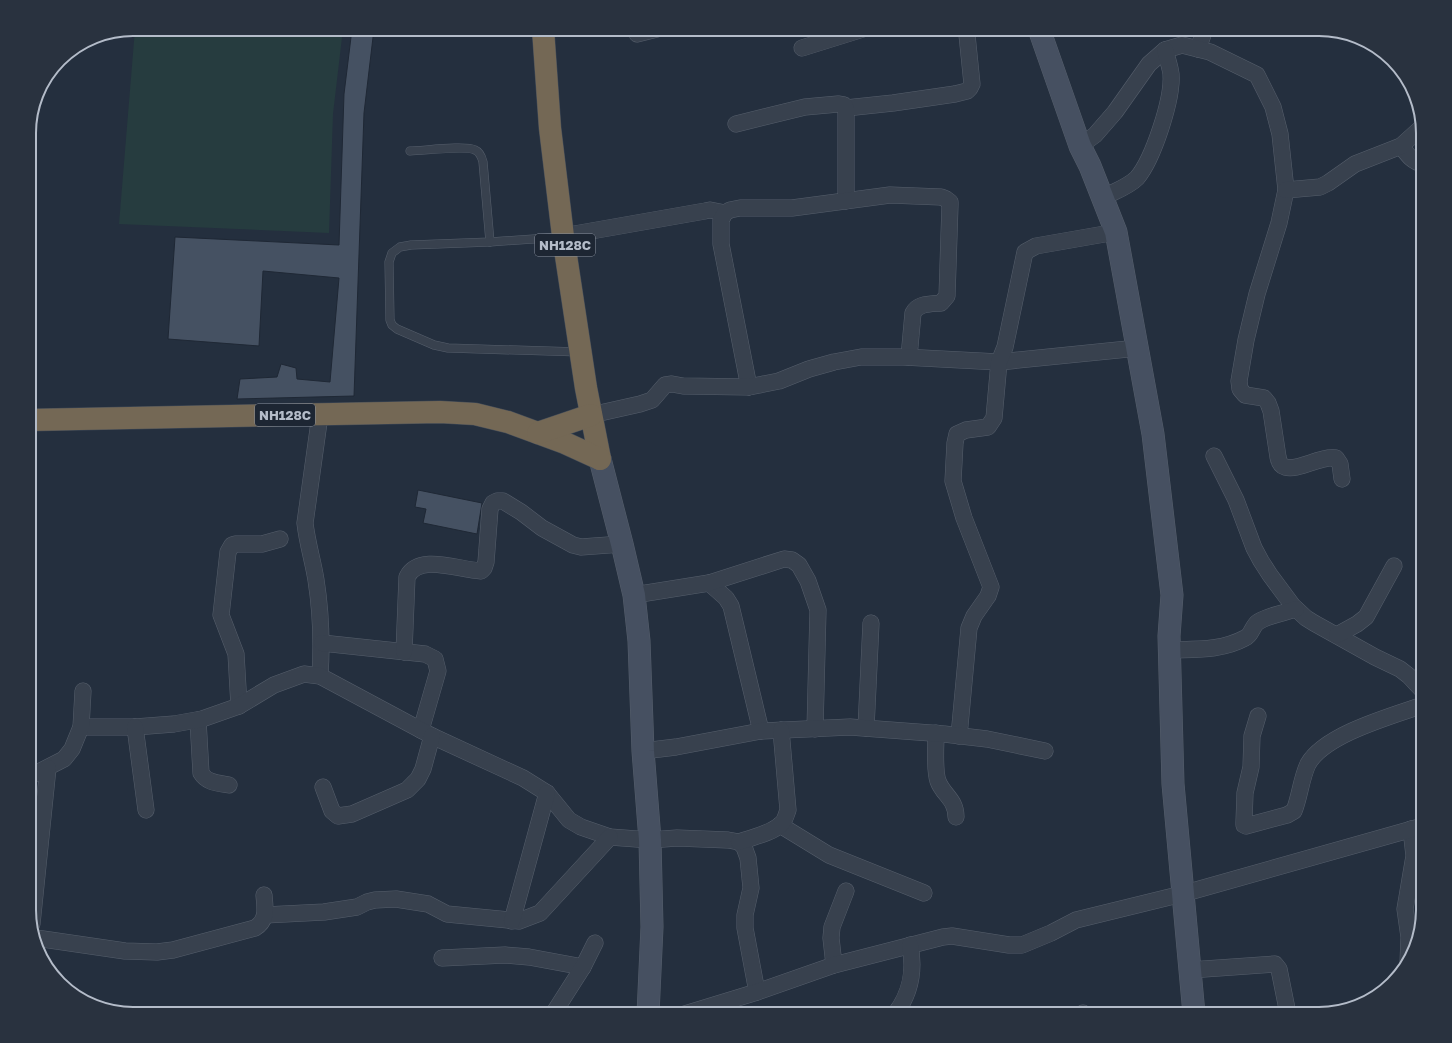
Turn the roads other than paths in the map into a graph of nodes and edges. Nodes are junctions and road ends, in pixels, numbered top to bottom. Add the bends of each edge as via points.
1 (543, 36) edge
2 (841, 36) edge
3 (967, 36) edge
4 (1041, 36) edge
5 (1203, 36) edge
6 (802, 48) dead end
7 (1198, 49) junction
8 (1165, 50) junction
9 (846, 108) junction
10 (736, 124) dead end
11 (1416, 132) edge
12 (1080, 146) junction
13 (1401, 146) junction
14 (410, 151) dead end
15 (1416, 161) edge
16 (1286, 190) junction
17 (1102, 198) junction
18 (846, 201) junction
19 (725, 213) junction
20 (1116, 232) junction
21 (563, 236) junction
22 (490, 242) junction
23 (1138, 348) junction
24 (581, 352) junction
25 (909, 357) junction
26 (999, 362) junction
27 (748, 387) junction
28 (320, 415) junction
29 (591, 415) junction
30 (36, 420) edge
31 (538, 433) junction
32 (1214, 456) dead end
33 (600, 459) junction
34 (1342, 479) dead end
35 (280, 539) dead end
36 (622, 544) junction
37 (1394, 566) dead end
38 (709, 583) junction
39 (634, 595) junction
40 (1296, 609) junction
41 (871, 623) dead end
42 (1337, 635) junction
43 (322, 643) junction
44 (1169, 650) junction
45 (404, 652) junction
46 (320, 676) junction
47 (1416, 684) edge
48 (83, 691) dead end
49 (239, 706) junction
50 (1416, 708) edge
51 (1258, 716) dead end
52 (198, 720) junction
53 (81, 727) junction
54 (135, 727) junction
55 (866, 728) junction
56 (815, 729) junction
57 (781, 730) junction
58 (761, 731) junction
59 (427, 733) junction
60 (936, 733) junction
61 (959, 736) junction
62 (643, 751) junction
63 (1045, 751) dead end
64 (48, 768) junction
65 (36, 774) edge
66 (229, 785) dead end
67 (323, 787) dead end
68 (547, 793) junction
69 (146, 810) dead end
70 (956, 816) dead end
71 (780, 825) junction
72 (1416, 827) edge
73 (610, 837) junction
74 (1416, 837) edge
75 (650, 840) junction
76 (739, 842) junction
77 (36, 885) edge
78 (846, 891) dead end
79 (924, 893) dead end
80 (1182, 894) junction
81 (264, 895) dead end
82 (265, 915) junction
83 (512, 921) junction
84 (40, 939) edge
85 (594, 943) dead end
86 (910, 945) junction
87 (1409, 947) edge
88 (442, 958) dead end
89 (834, 965) junction
90 (583, 967) junction
91 (1190, 970) junction
92 (757, 992) junction
93 (557, 1007) edge
94 (648, 1007) edge
95 (708, 1007) edge
96 (900, 1007) edge
97 (1193, 1007) edge
98 (1287, 1007) edge

1 - 21 highway, NH128C via 550,128
2 - 6 street
3 - 9 street via 972,84 967,91
4 - 12 street
5 - 7 street
7 - 8 street via 1182,45
7 - 16 street via 1210,52 1257,75 1273,107 1280,134
8 - 12 street via 1149,64 1095,136
8 - 17 street via 1171,73 1170,95 1153,150 1136,179
9 - 10 street via 838,104 805,107
9 - 18 street
11 - 13 street
12 - 17 street
13 - 15 street via 1407,155
13 - 16 street via 1355,164 1320,187
14 - 22 lane via 466,148 476,150 483,162
16 - 34 street via 1246,340 1240,371 1240,390 1245,395 1264,398 1268,403 1280,464 1293,468 1328,457 1336,458 1340,464
17 - 20 street
18 - 19 street via 792,208 740,208
18 - 25 street via 890,195 941,197 950,202 946,296 941,303 917,307 912,313
19 - 21 street via 710,210
19 - 27 street via 721,220 721,244
20 - 23 street
20 - 26 street via 1036,246 1025,252 1006,347
21 - 22 lane
21 - 24 highway, NH128C
22 - 24 lane via 411,245 400,247 392,253 389,262 392,326 434,345 448,348
23 - 26 street
23 - 44 street via 1153,434 1172,596
24 - 29 highway, NH128C
25 - 26 street
25 - 27 street via 861,358 834,362 779,381
26 - 61 street via 994,418 988,427 957,434 955,443 953,481 964,518 991,587 969,628
27 - 29 street via 664,385 652,400
28 - 30 highway, NH128C
28 - 31 highway, NH128C via 440,412 475,414
28 - 43 street via 305,523 321,616
29 - 31 highway
29 - 33 highway, NH128C
31 - 33 highway, NH128C
32 - 40 street via 1236,500 1254,548 1270,575
33 - 36 street
35 - 49 street via 262,544 235,544 228,552 221,615 236,654
36 - 39 street
36 - 45 street via 582,547 573,545 542,528 503,501 497,501 490,509 486,562 481,571 430,564 420,565 410,572 407,577
37 - 42 street via 1366,617
38 - 39 street
38 - 56 street via 784,559 792,560 799,565 808,581 818,610
38 - 58 street via 731,606
39 - 62 street via 639,641
40 - 42 street via 1306,618
40 - 44 street via 1258,622 1251,634 1238,642 1216,648
41 - 55 street
42 - 47 street via 1400,669
43 - 45 street
43 - 46 street
44 - 80 street via 1173,784
45 - 59 street via 430,655 435,659 438,671
46 - 49 street via 304,674 274,685
46 - 59 street
48 - 53 street
49 - 52 street
50 - 51 street via 1345,734 1329,744 1309,763 1294,811 1287,816 1246,826 1245,793 1252,767 1252,736
52 - 54 street
52 - 66 street via 201,773 208,780
53 - 54 street
53 - 64 street via 72,749 64,759
54 - 69 street
55 - 56 street
55 - 60 street
56 - 57 street
57 - 58 street
57 - 71 street via 788,810
58 - 62 street
59 - 67 street via 423,770 407,790 352,814 338,816 332,811
59 - 68 street via 523,778
60 - 61 street
60 - 70 street via 938,781 953,803
61 - 63 street
62 - 75 street
64 - 65 street
64 - 77 street
68 - 73 street via 569,820
68 - 83 street
71 - 76 street via 772,831
71 - 79 street via 829,855
72 - 80 street
73 - 75 street
73 - 83 street via 540,912 519,921
74 - 87 street via 1405,909
75 - 76 street via 676,838
75 - 94 street via 652,927
76 - 92 street via 748,858 751,888 745,928
78 - 89 street via 832,927
80 - 86 street via 1076,920 1022,945 952,936
80 - 91 street
81 - 82 street
82 - 83 street via 324,912 357,907 375,900 396,899 428,904 447,914
82 - 84 street via 264,920 255,928 157,952 125,951
85 - 90 street
86 - 89 street
86 - 96 street via 912,980
88 - 90 street via 505,955
89 - 92 street
90 - 93 street
91 - 97 street
91 - 98 street via 1275,964 1279,969
92 - 95 street

